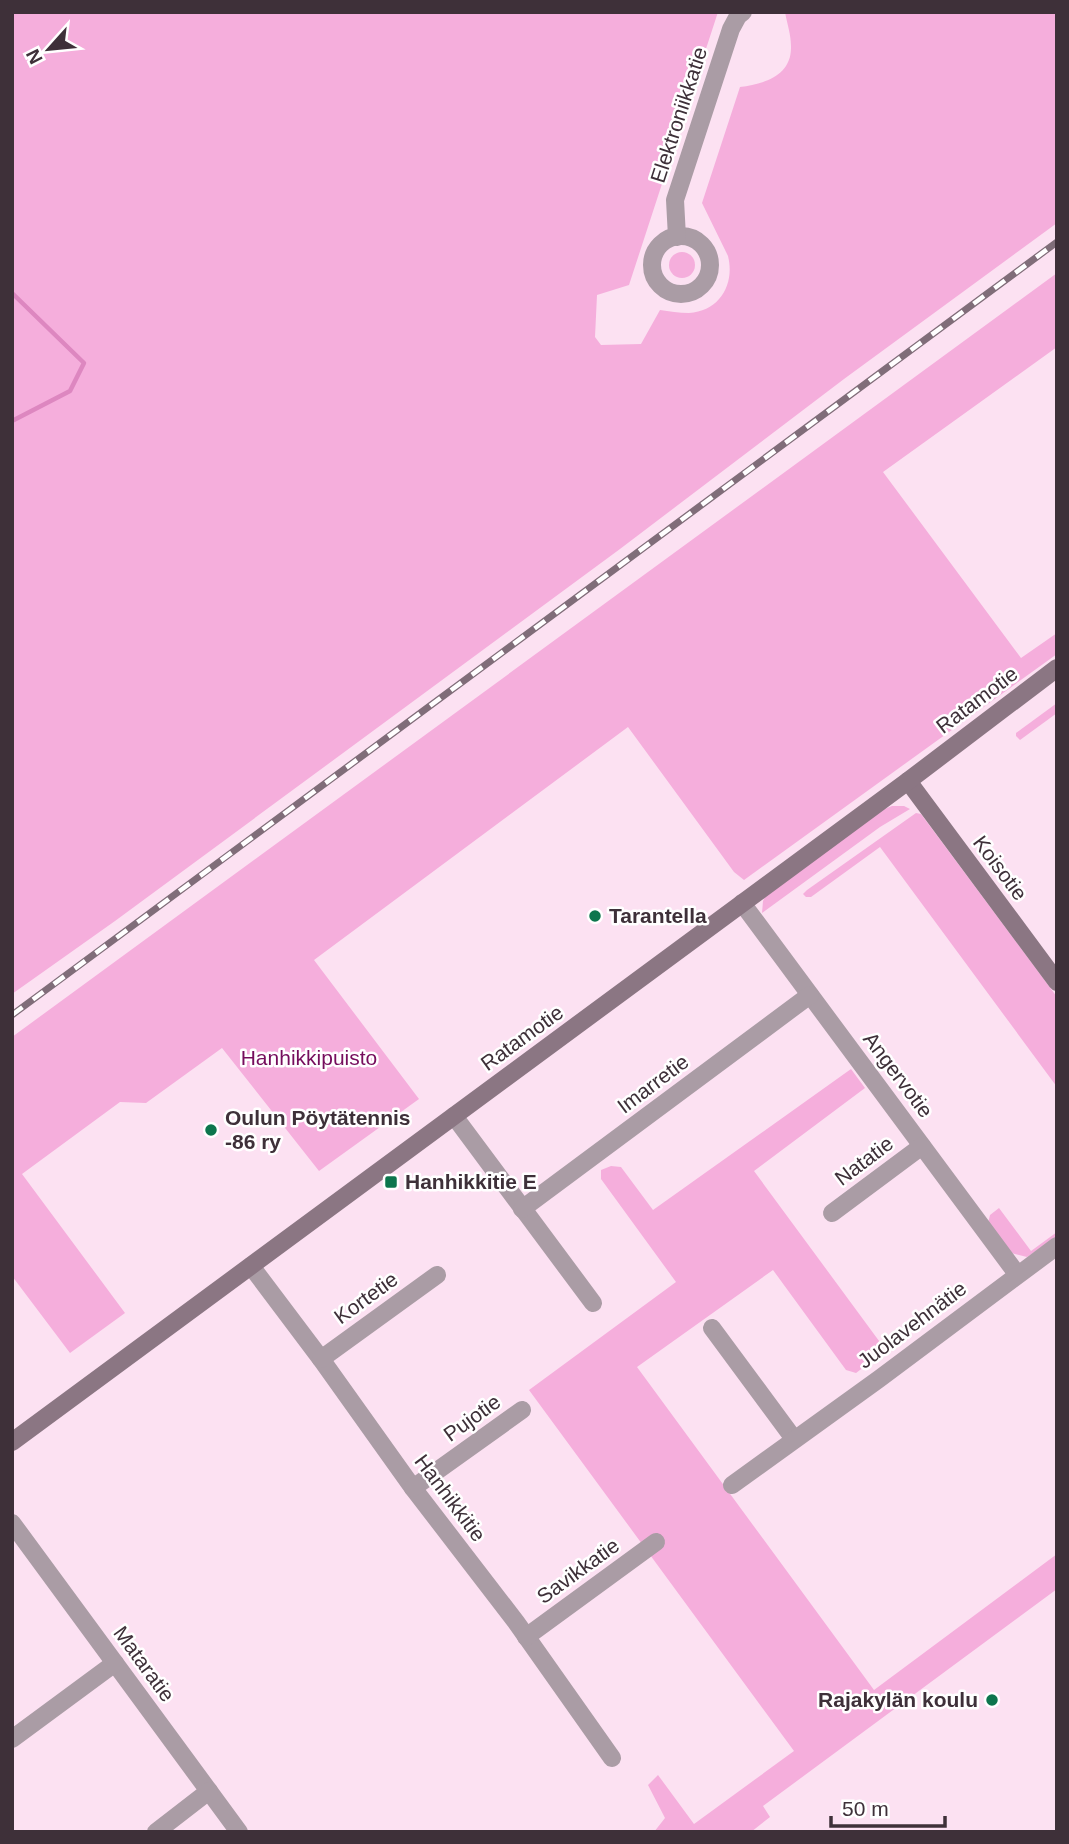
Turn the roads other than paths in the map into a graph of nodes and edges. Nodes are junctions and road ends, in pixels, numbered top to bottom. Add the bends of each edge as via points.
1 (743, 12) edge
2 (677, 237) dead end
3 (1057, 668) edge
4 (908, 781) junction
5 (742, 903) junction
6 (1057, 982) edge
7 (810, 995) junction
8 (454, 1116) junction
9 (922, 1146) junction
10 (523, 1209) junction
11 (832, 1213) dead end
12 (1057, 1246) edge
13 (251, 1266) junction
14 (1017, 1274) junction
15 (437, 1275) dead end
16 (593, 1303) dead end
17 (712, 1328) dead end
18 (321, 1359) junction
19 (522, 1410) dead end
20 (794, 1439) junction
21 (12, 1442) edge
22 (732, 1485) dead end
23 (413, 1488) junction
24 (12, 1523) edge
25 (656, 1542) dead end
26 (526, 1637) junction
27 (115, 1663) junction
28 (12, 1739) edge
29 (612, 1758) dead end
30 (209, 1791) junction
31 (156, 1832) edge
32 (239, 1832) edge

1 - 2 street, Elektroniikkatie via 733,22 675,200
3 - 4 street, Ratamotie
4 - 5 street, Ratamotie
4 - 6 street, Koisotie
5 - 7 street, Angervotie
5 - 8 street, Ratamotie
7 - 9 street, Angervotie
7 - 10 street, Imarretie
8 - 10 street
8 - 13 street, Ratamotie
9 - 11 street, Natatie
9 - 14 street, Angervotie
10 - 16 street
12 - 14 street, Juolavehnätie
13 - 18 street, Hanhikkitie
13 - 21 street, Ratamotie
14 - 20 street, Juolavehnätie
15 - 18 street, Kortetie
17 - 20 street
18 - 23 street, Hanhikkitie
19 - 23 street, Pujotie
20 - 22 street, Juolavehnätie
23 - 26 street, Hanhikkitie
24 - 27 street, Mataratie
25 - 26 street, Savikkatie
26 - 29 street, Hanhikkitie
27 - 28 street
27 - 30 street, Mataratie
30 - 31 street
30 - 32 street, Mataratie

